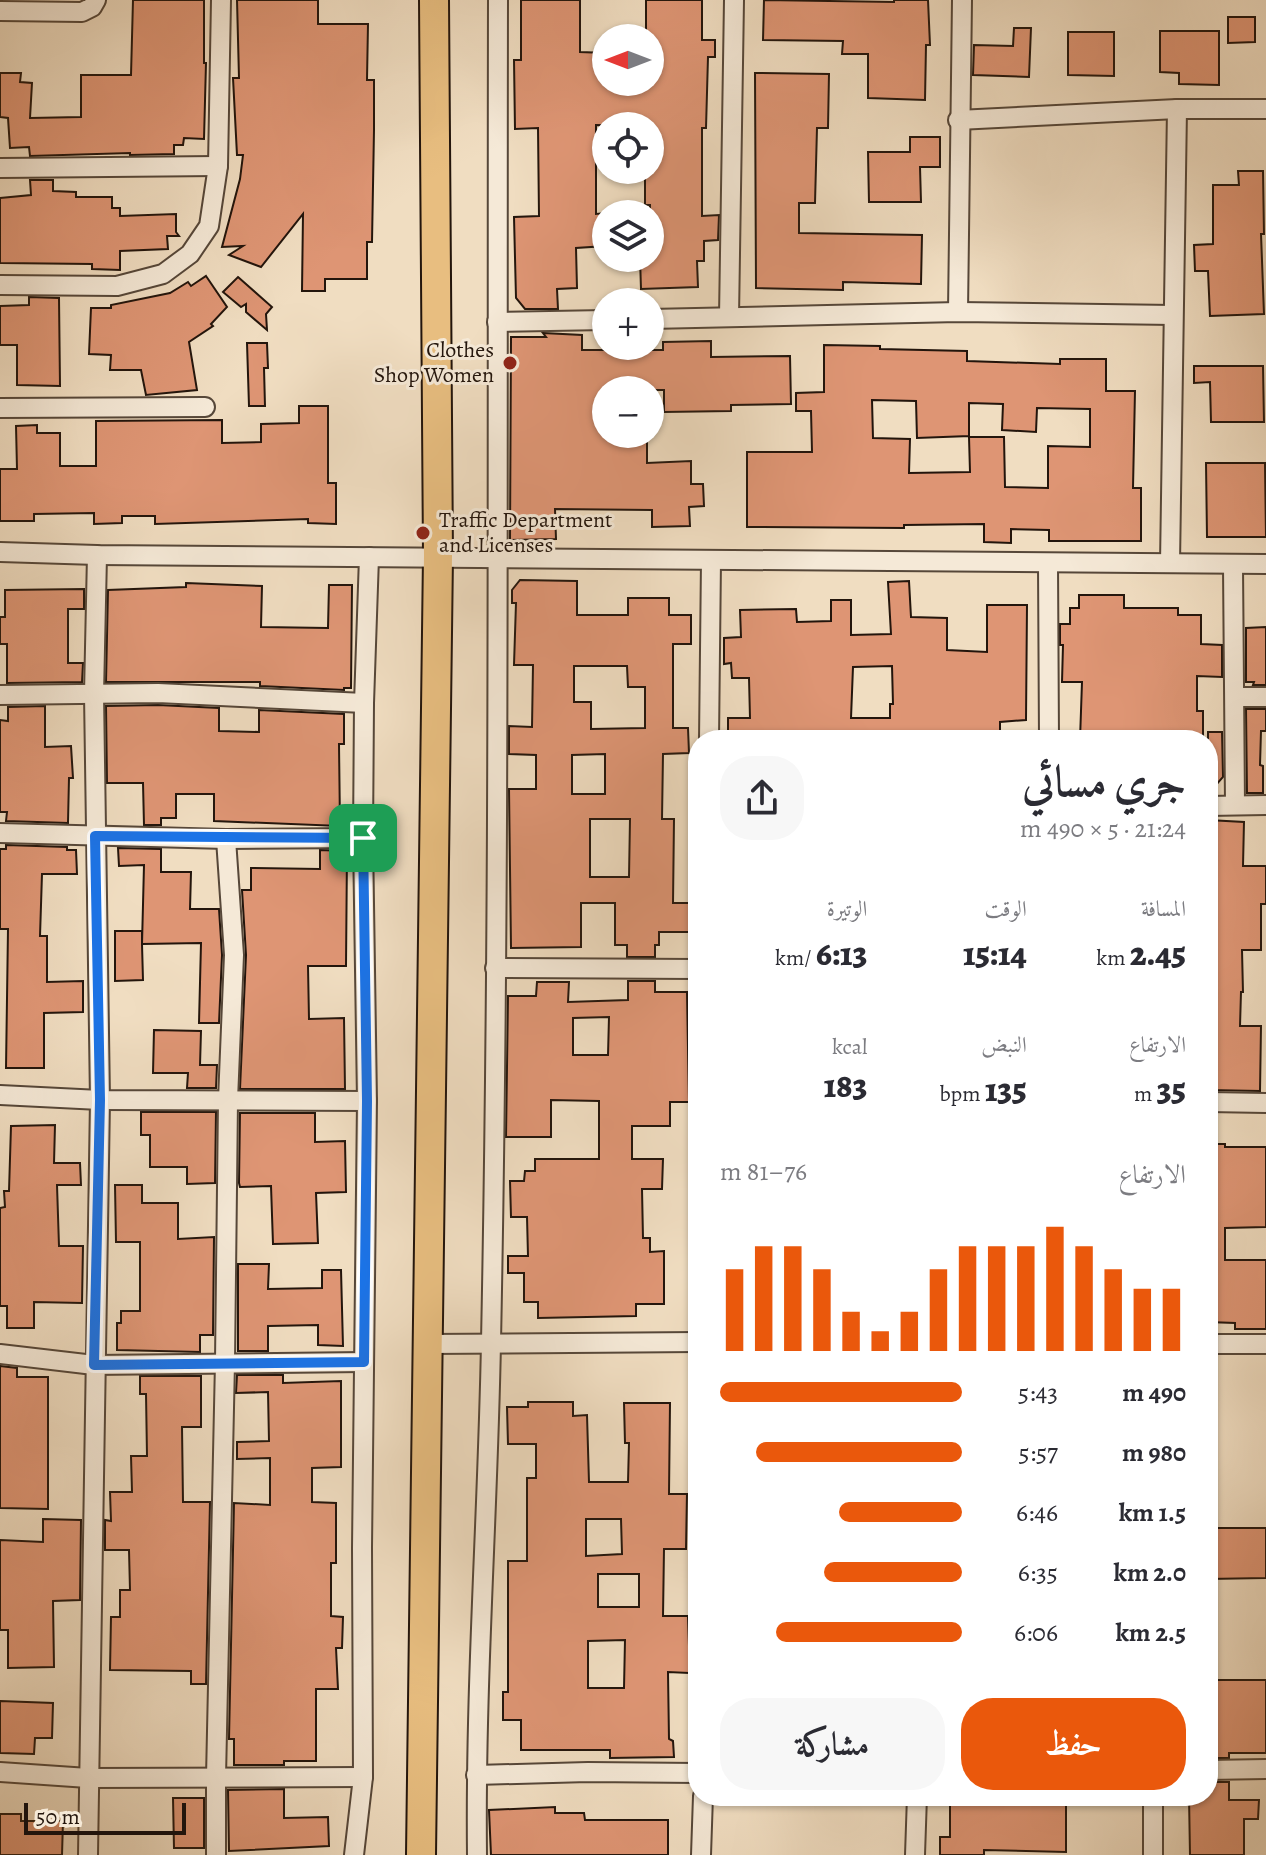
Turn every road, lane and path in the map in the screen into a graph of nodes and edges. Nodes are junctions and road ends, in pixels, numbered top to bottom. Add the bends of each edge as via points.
1 (96, 0) edge
2 (221, 0) edge
3 (434, 0) edge
4 (498, 0) edge
5 (734, 0) edge
6 (962, 0) edge
7 (0, 11) edge
8 (1177, 109) junction
9 (1266, 109) edge
10 (958, 120) junction
11 (218, 166) junction
12 (0, 168) edge
13 (0, 285) edge
14 (958, 312) junction
15 (1173, 315) junction
16 (729, 317) junction
17 (664, 319) edge
18 (592, 320) edge
19 (497, 322) junction
20 (205, 407) dead end
21 (0, 408) edge
22 (0, 552) edge
23 (97, 555) junction
24 (438, 556) junction
25 (369, 557) junction
26 (498, 558) junction
27 (711, 560) junction
28 (1170, 563) junction
29 (1048, 564) junction
30 (1266, 564) edge
31 (1233, 566) junction
32 (94, 694) junction
33 (0, 695) edge
34 (1235, 697) junction
35 (1266, 697) edge
36 (364, 703) junction
37 (709, 730) edge
38 (1049, 730) edge
39 (1235, 805) junction
40 (1266, 805) edge
41 (1218, 806) edge
42 (0, 833) edge
43 (95, 836) junction
44 (363, 838) junction
45 (226, 839) junction
46 (495, 968) junction
47 (688, 969) edge
48 (0, 1095) edge
49 (100, 1100) junction
50 (228, 1100) junction
51 (367, 1101) junction
52 (1218, 1102) edge
53 (1266, 1103) edge
54 (688, 1342) edge
55 (427, 1344) junction
56 (491, 1344) junction
57 (1218, 1344) edge
58 (1266, 1344) edge
59 (0, 1354) edge
60 (225, 1362) junction
61 (364, 1362) junction
62 (94, 1365) junction
63 (1266, 1769) edge
64 (1218, 1770) edge
65 (0, 1772) edge
66 (688, 1773) edge
67 (476, 1775) junction
68 (216, 1777) junction
69 (363, 1777) junction
70 (88, 1778) junction
71 (703, 1806) edge
72 (917, 1806) edge
73 (1153, 1806) edge
74 (88, 1855) edge
75 (216, 1855) edge
76 (354, 1855) edge
77 (421, 1855) edge
78 (477, 1855) edge
79 (701, 1855) edge
80 (915, 1855) edge
81 (1153, 1855) edge

1 - 7 street via 82,12
2 - 11 street
3 - 24 main road
4 - 19 street
5 - 16 street
6 - 10 street
8 - 9 street
8 - 10 street
8 - 15 street
10 - 14 street
11 - 12 street
11 - 13 street via 209,226 190,254 163,274 117,286
14 - 15 street
14 - 16 street
15 - 28 street
16 - 17 street
18 - 19 street
19 - 26 street
20 - 21 street
22 - 23 street
23 - 25 street
23 - 32 street
24 - 25 street
24 - 26 street
24 - 55 main road
25 - 36 street
26 - 27 street
26 - 46 street
27 - 29 street
27 - 37 street
28 - 29 street
28 - 31 street
29 - 38 street
30 - 31 street
31 - 34 street
32 - 33 street
32 - 36 street
32 - 43 street
34 - 35 street
34 - 39 street
36 - 44 street
39 - 40 street
39 - 41 street
42 - 43 street
43 - 45 street
43 - 49 street
44 - 45 street
44 - 51 street
45 - 50 street via 234,955
46 - 47 street
46 - 56 street
48 - 49 street
49 - 50 street
49 - 62 street
50 - 51 street
50 - 60 street
51 - 61 street
52 - 53 street
54 - 56 street
55 - 56 street
55 - 77 main road
56 - 67 street
57 - 58 street
59 - 62 street
60 - 61 street
60 - 62 street
60 - 68 street
61 - 69 street
62 - 70 street
63 - 64 street
65 - 70 street
66 - 67 street
67 - 78 street
68 - 69 street
68 - 70 street
68 - 75 street
69 - 76 street
70 - 74 street
71 - 79 street
72 - 80 street
73 - 81 street

